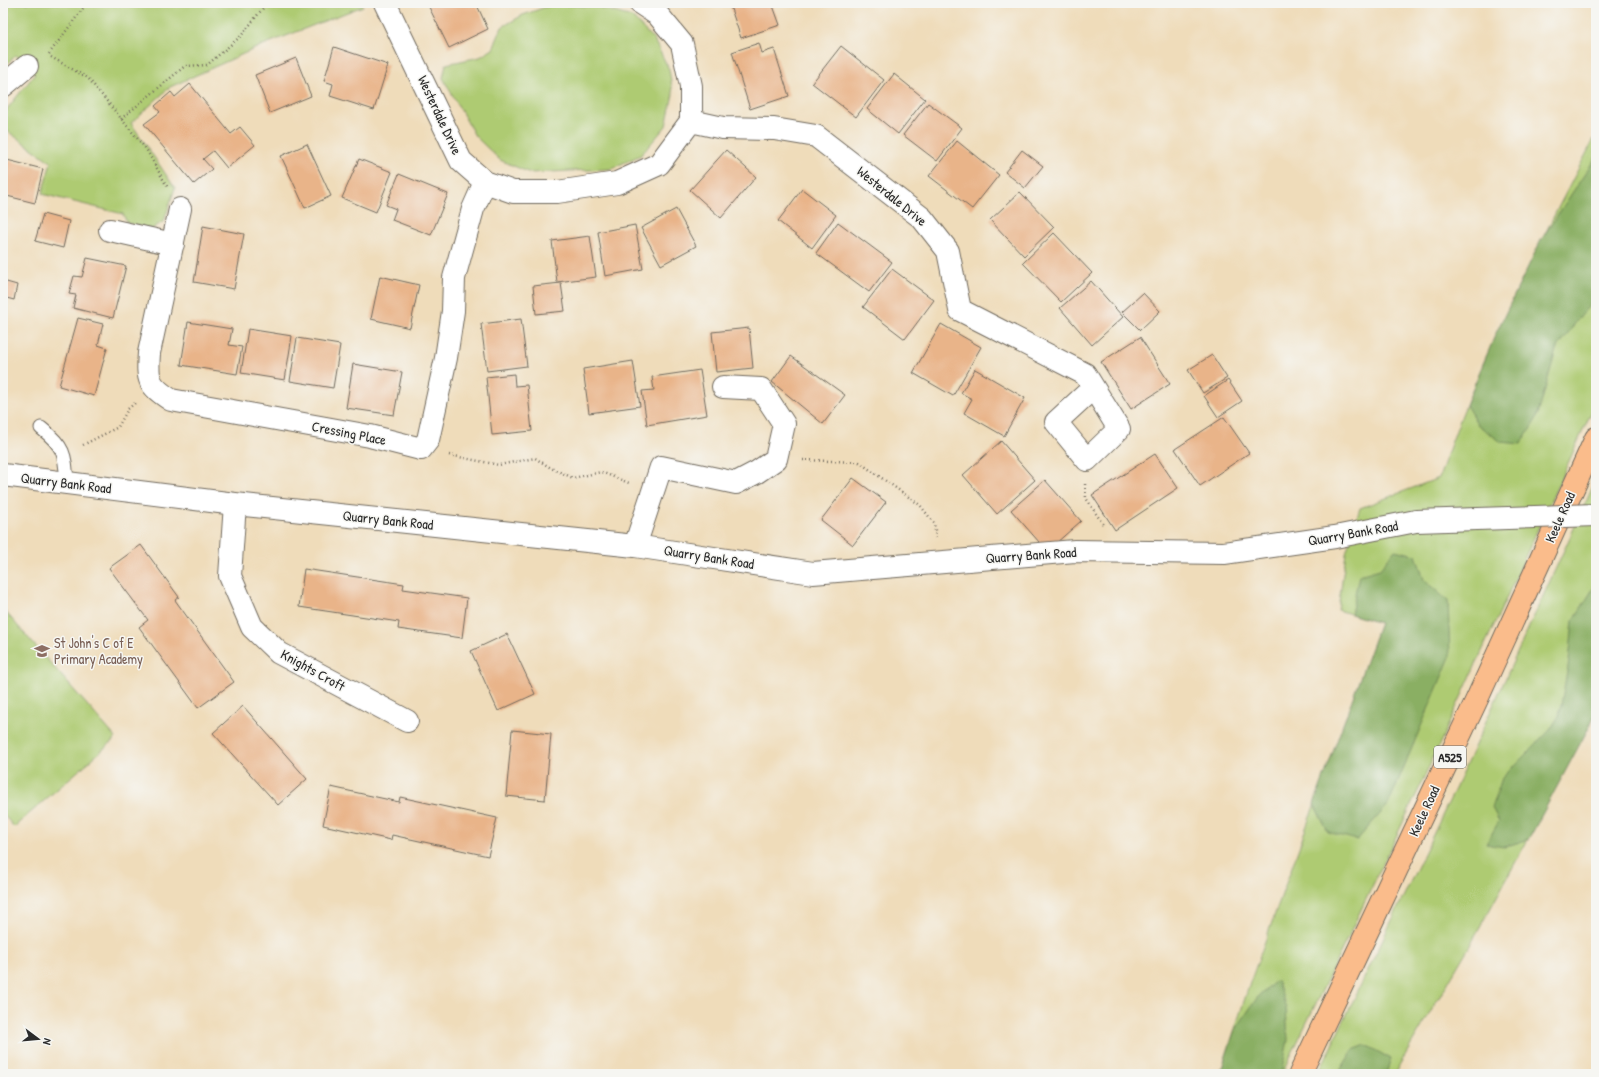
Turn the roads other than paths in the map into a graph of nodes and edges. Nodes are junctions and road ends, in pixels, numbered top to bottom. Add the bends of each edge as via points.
1 (385, 3) edge
2 (640, 3) edge
3 (27, 66) dead end
4 (3, 86) edge
5 (690, 121) junction
6 (485, 182) junction
7 (180, 209) road end
8 (110, 230) dead end
9 (172, 244) junction
10 (723, 387) dead end
11 (1093, 388) junction
12 (41, 428) dead end
13 (1596, 438) edge
14 (3, 475) edge
15 (67, 483) junction
16 (235, 504) junction
17 (1596, 515) edge
18 (635, 546) junction
19 (407, 721) dead end
20 (1300, 1074) edge

1 - 6 street, Westerdale Drive via 461,161
2 - 5 street via 658,15 682,44 691,86
3 - 4 street
5 - 6 street, Westerdale Drive via 659,164 617,183 557,192 513,192
5 - 11 street, Westerdale Drive via 723,128 774,129 816,136 922,218 948,251 960,310 1085,374
6 - 9 street, Cressing Place via 473,208 454,278 453,311 446,358 428,440 421,449 370,436 171,400 155,390 147,375 149,353
7 - 9 street, Cressing Place
8 - 9 street
10 - 18 street via 761,389 784,424 776,459 736,483 661,467
11 - 11 street, Westerdale Drive via 1119,429 1087,460 1056,422
12 - 15 lane via 58,442 65,455
13 - 20 main road, Keele Road / A525 via 1478,697
14 - 15 street, Quarry Bank Road
15 - 16 street, Quarry Bank Road
16 - 18 street, Quarry Bank Road
16 - 19 street, Knights Croft via 230,576 252,626 279,653
17 - 18 street, Quarry Bank Road, bridge via 1416,521 1335,537 1224,553 1075,551 813,573

